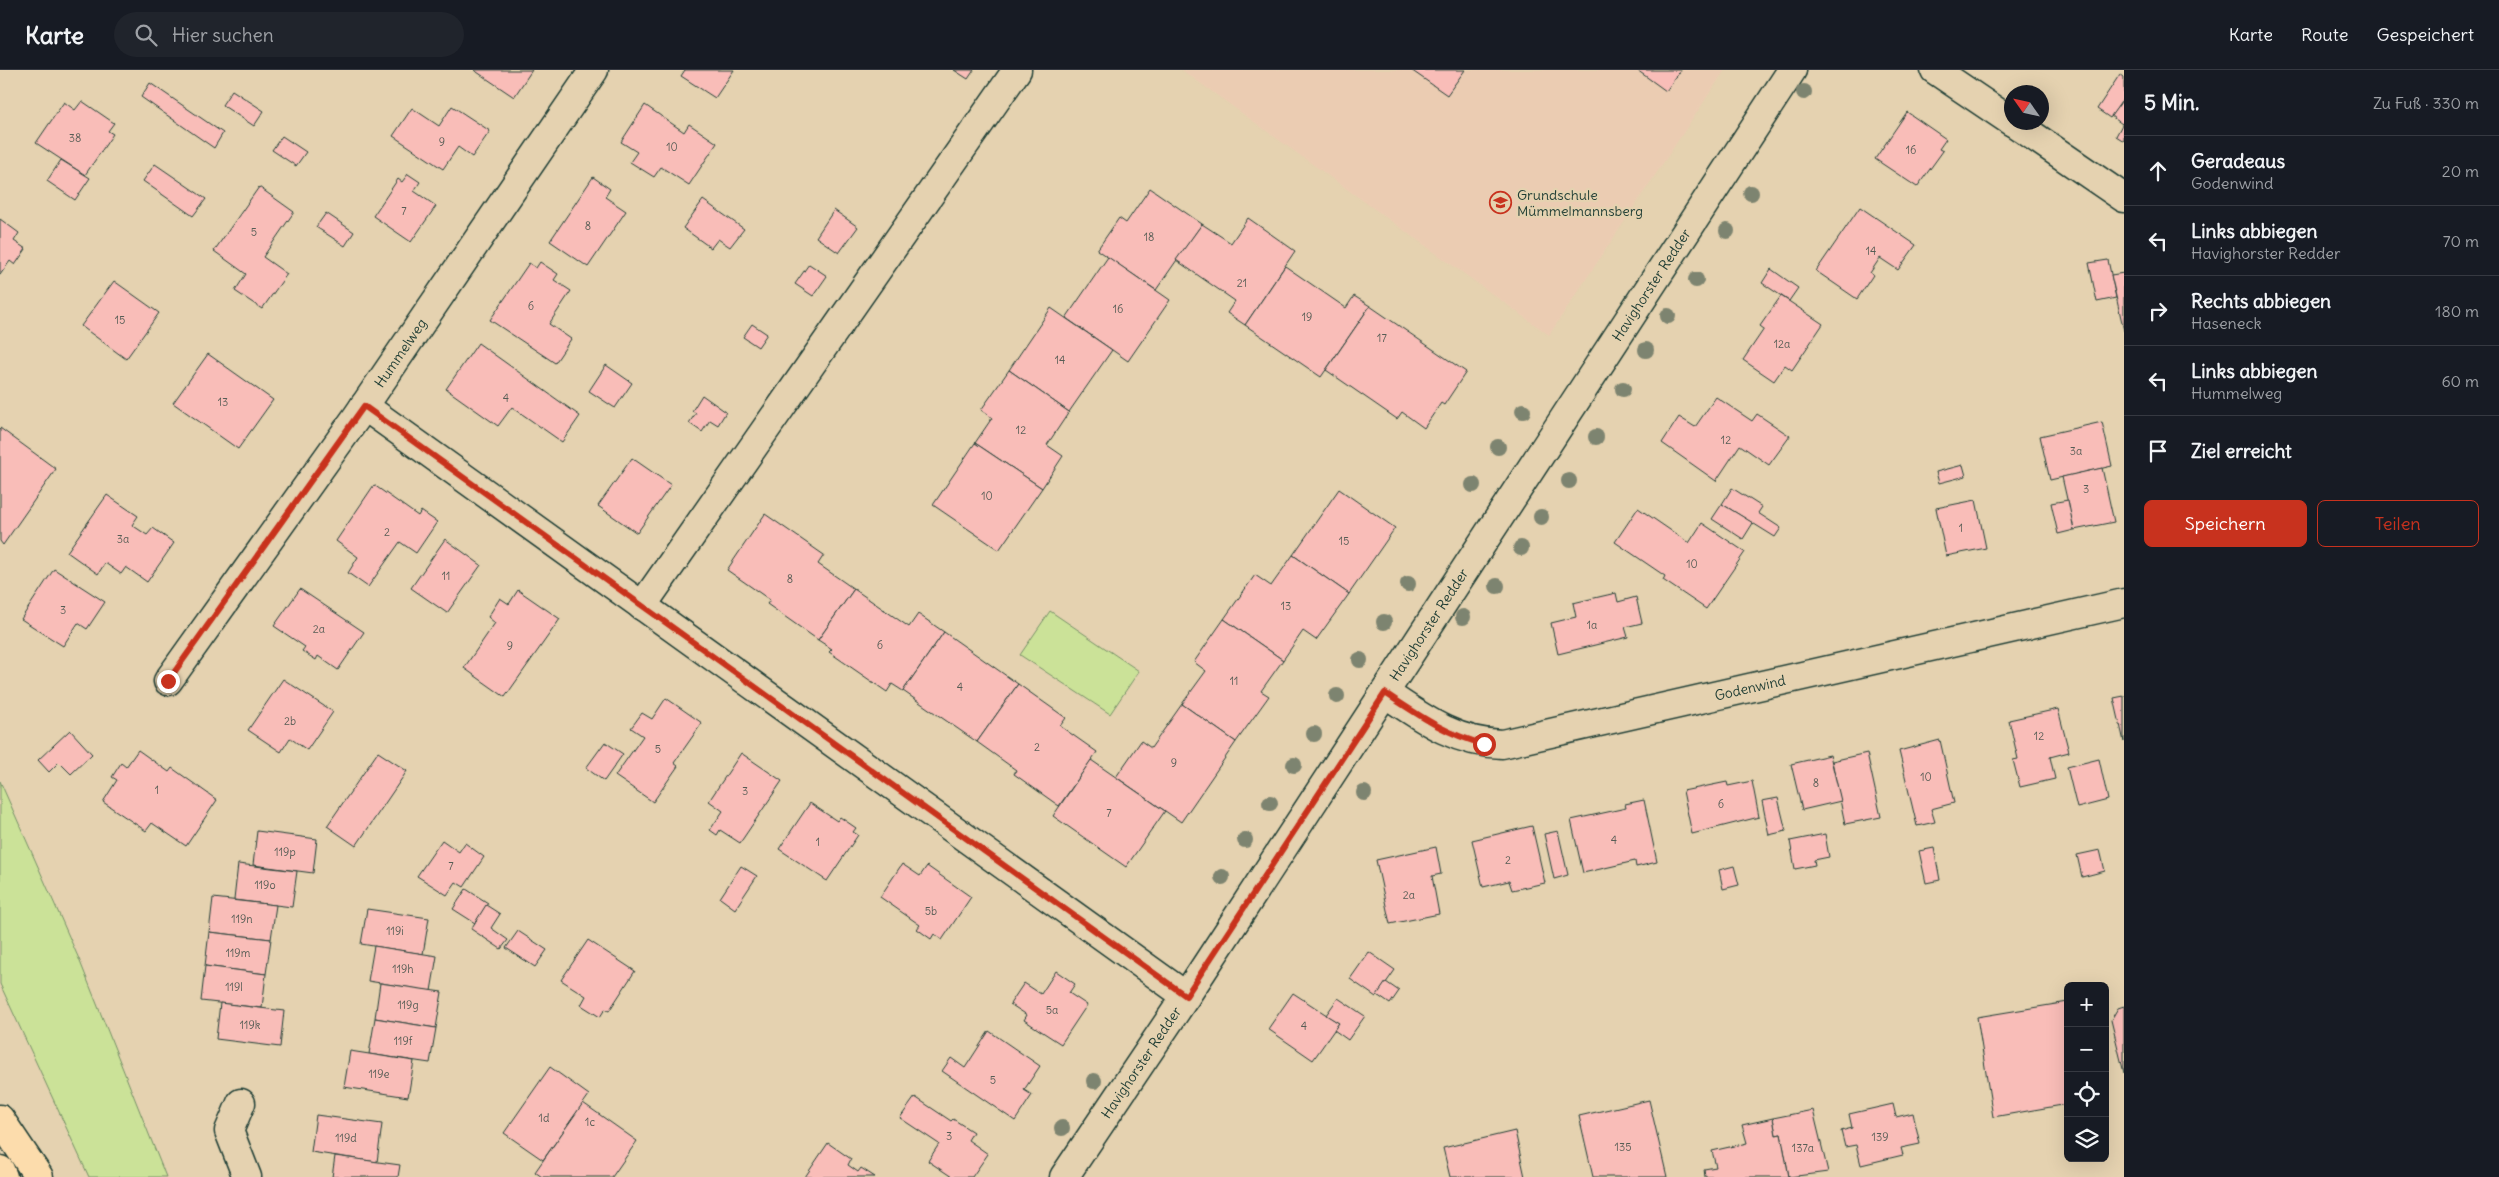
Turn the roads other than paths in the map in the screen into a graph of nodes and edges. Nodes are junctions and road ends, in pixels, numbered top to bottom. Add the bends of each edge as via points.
1 (594, 70) edge
2 (1017, 70) edge
3 (1792, 70) edge
4 (1935, 70) edge
5 (2004, 117) edge
6 (2024, 130) edge
7 (2124, 198) edge
8 (364, 406) junction
9 (2124, 602) edge
10 (642, 606) junction
11 (168, 681) dead end
12 (1385, 693) junction
13 (1186, 996) junction
14 (241, 1103) dead end
15 (0, 1119) edge
16 (0, 1170) edge
17 (3, 1177) edge
18 (39, 1177) edge
19 (248, 1177) edge
20 (1064, 1177) edge

1 - 8 street, Hummelweg
2 - 10 street
3 - 12 street, Havighorster Redder
4 - 5 street
6 - 7 street
8 - 10 street
8 - 11 street, Hummelweg
9 - 12 street, Godenwind via 1502,744 1461,739 1435,727
10 - 13 street
12 - 13 street, Havighorster Redder
13 - 20 street, Havighorster Redder
14 - 19 street via 229,1130
15 - 18 highway
16 - 17 highway

